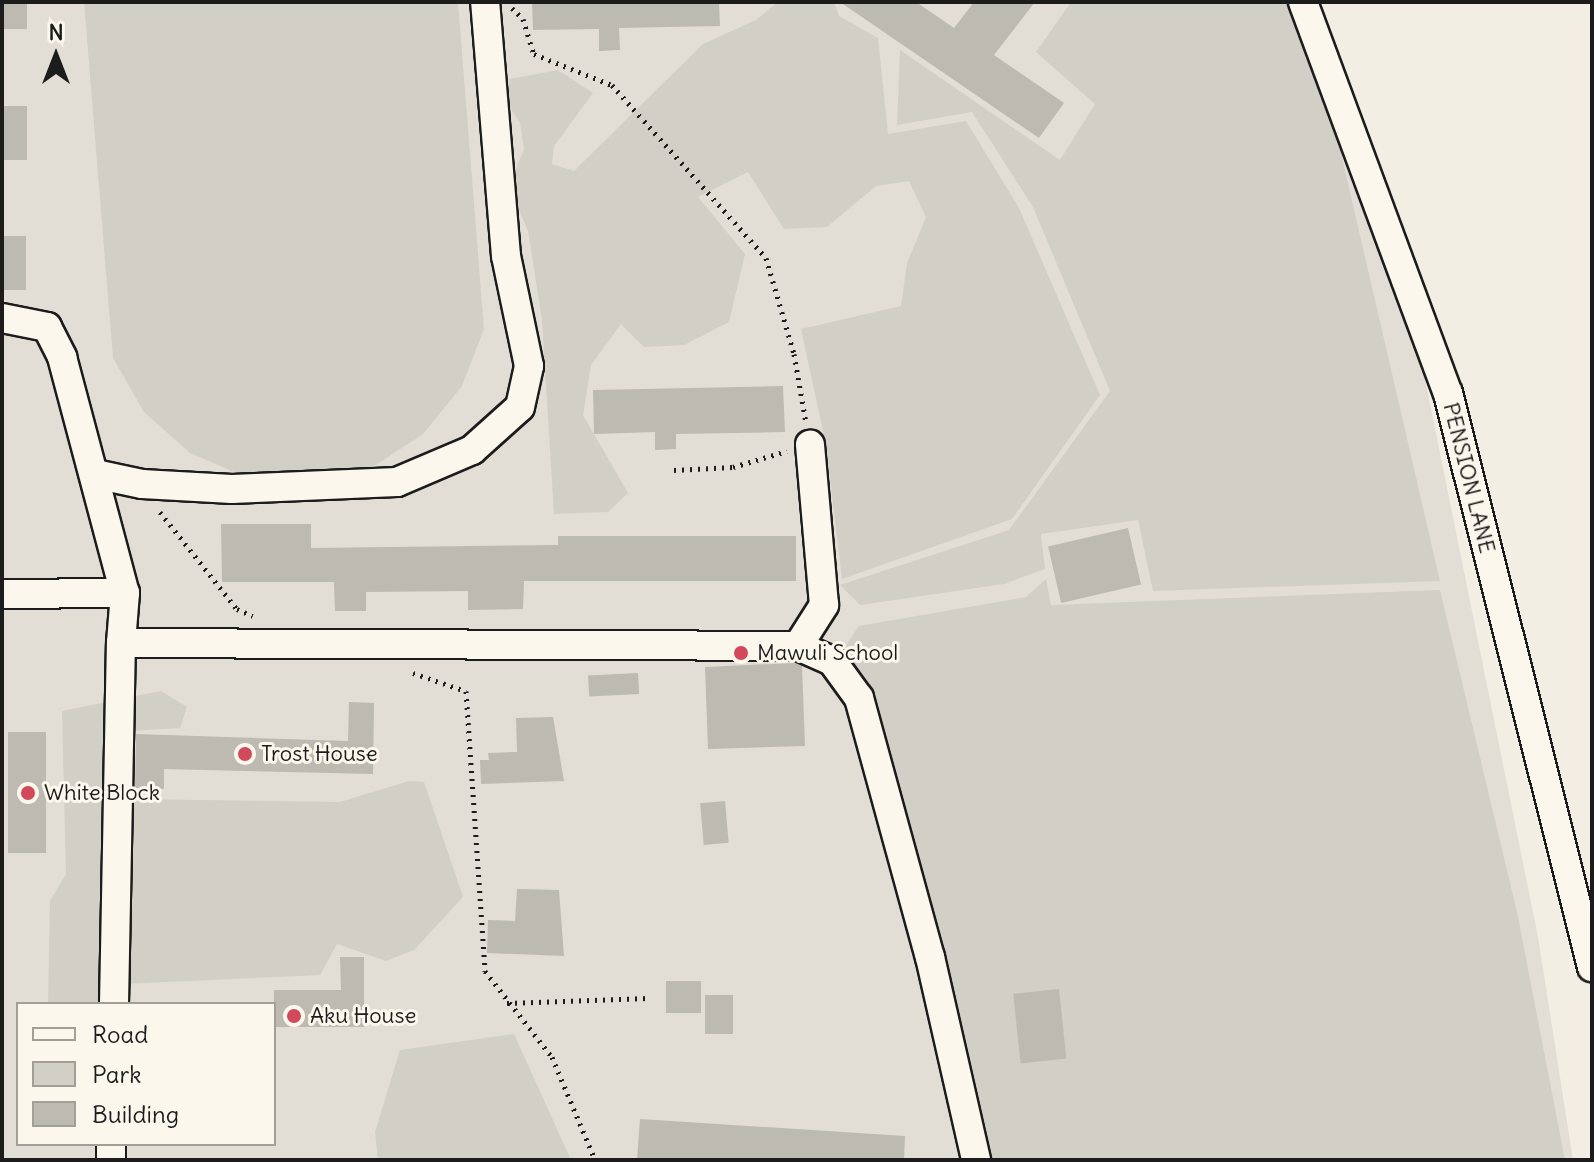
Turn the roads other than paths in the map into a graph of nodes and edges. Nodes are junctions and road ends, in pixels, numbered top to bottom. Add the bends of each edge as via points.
1 (485, 2) edge
2 (1303, 2) edge
3 (2, 318) edge
4 (810, 445) road end
5 (95, 474) junction
6 (125, 593) junction
7 (2, 594) edge
8 (121, 643) junction
9 (798, 646) junction
10 (1592, 967) edge
11 (114, 1002) edge
12 (976, 1160) edge

1 - 5 street via 506,256 529,366 520,407 472,450 397,482 232,489 142,484
2 - 10 street, PENSION LANE via 1448,393
3 - 5 street via 47,327
4 - 9 street via 824,605
5 - 6 street
6 - 7 street
6 - 8 street
8 - 9 street
8 - 11 street
9 - 12 street via 832,661 859,698 930,957

